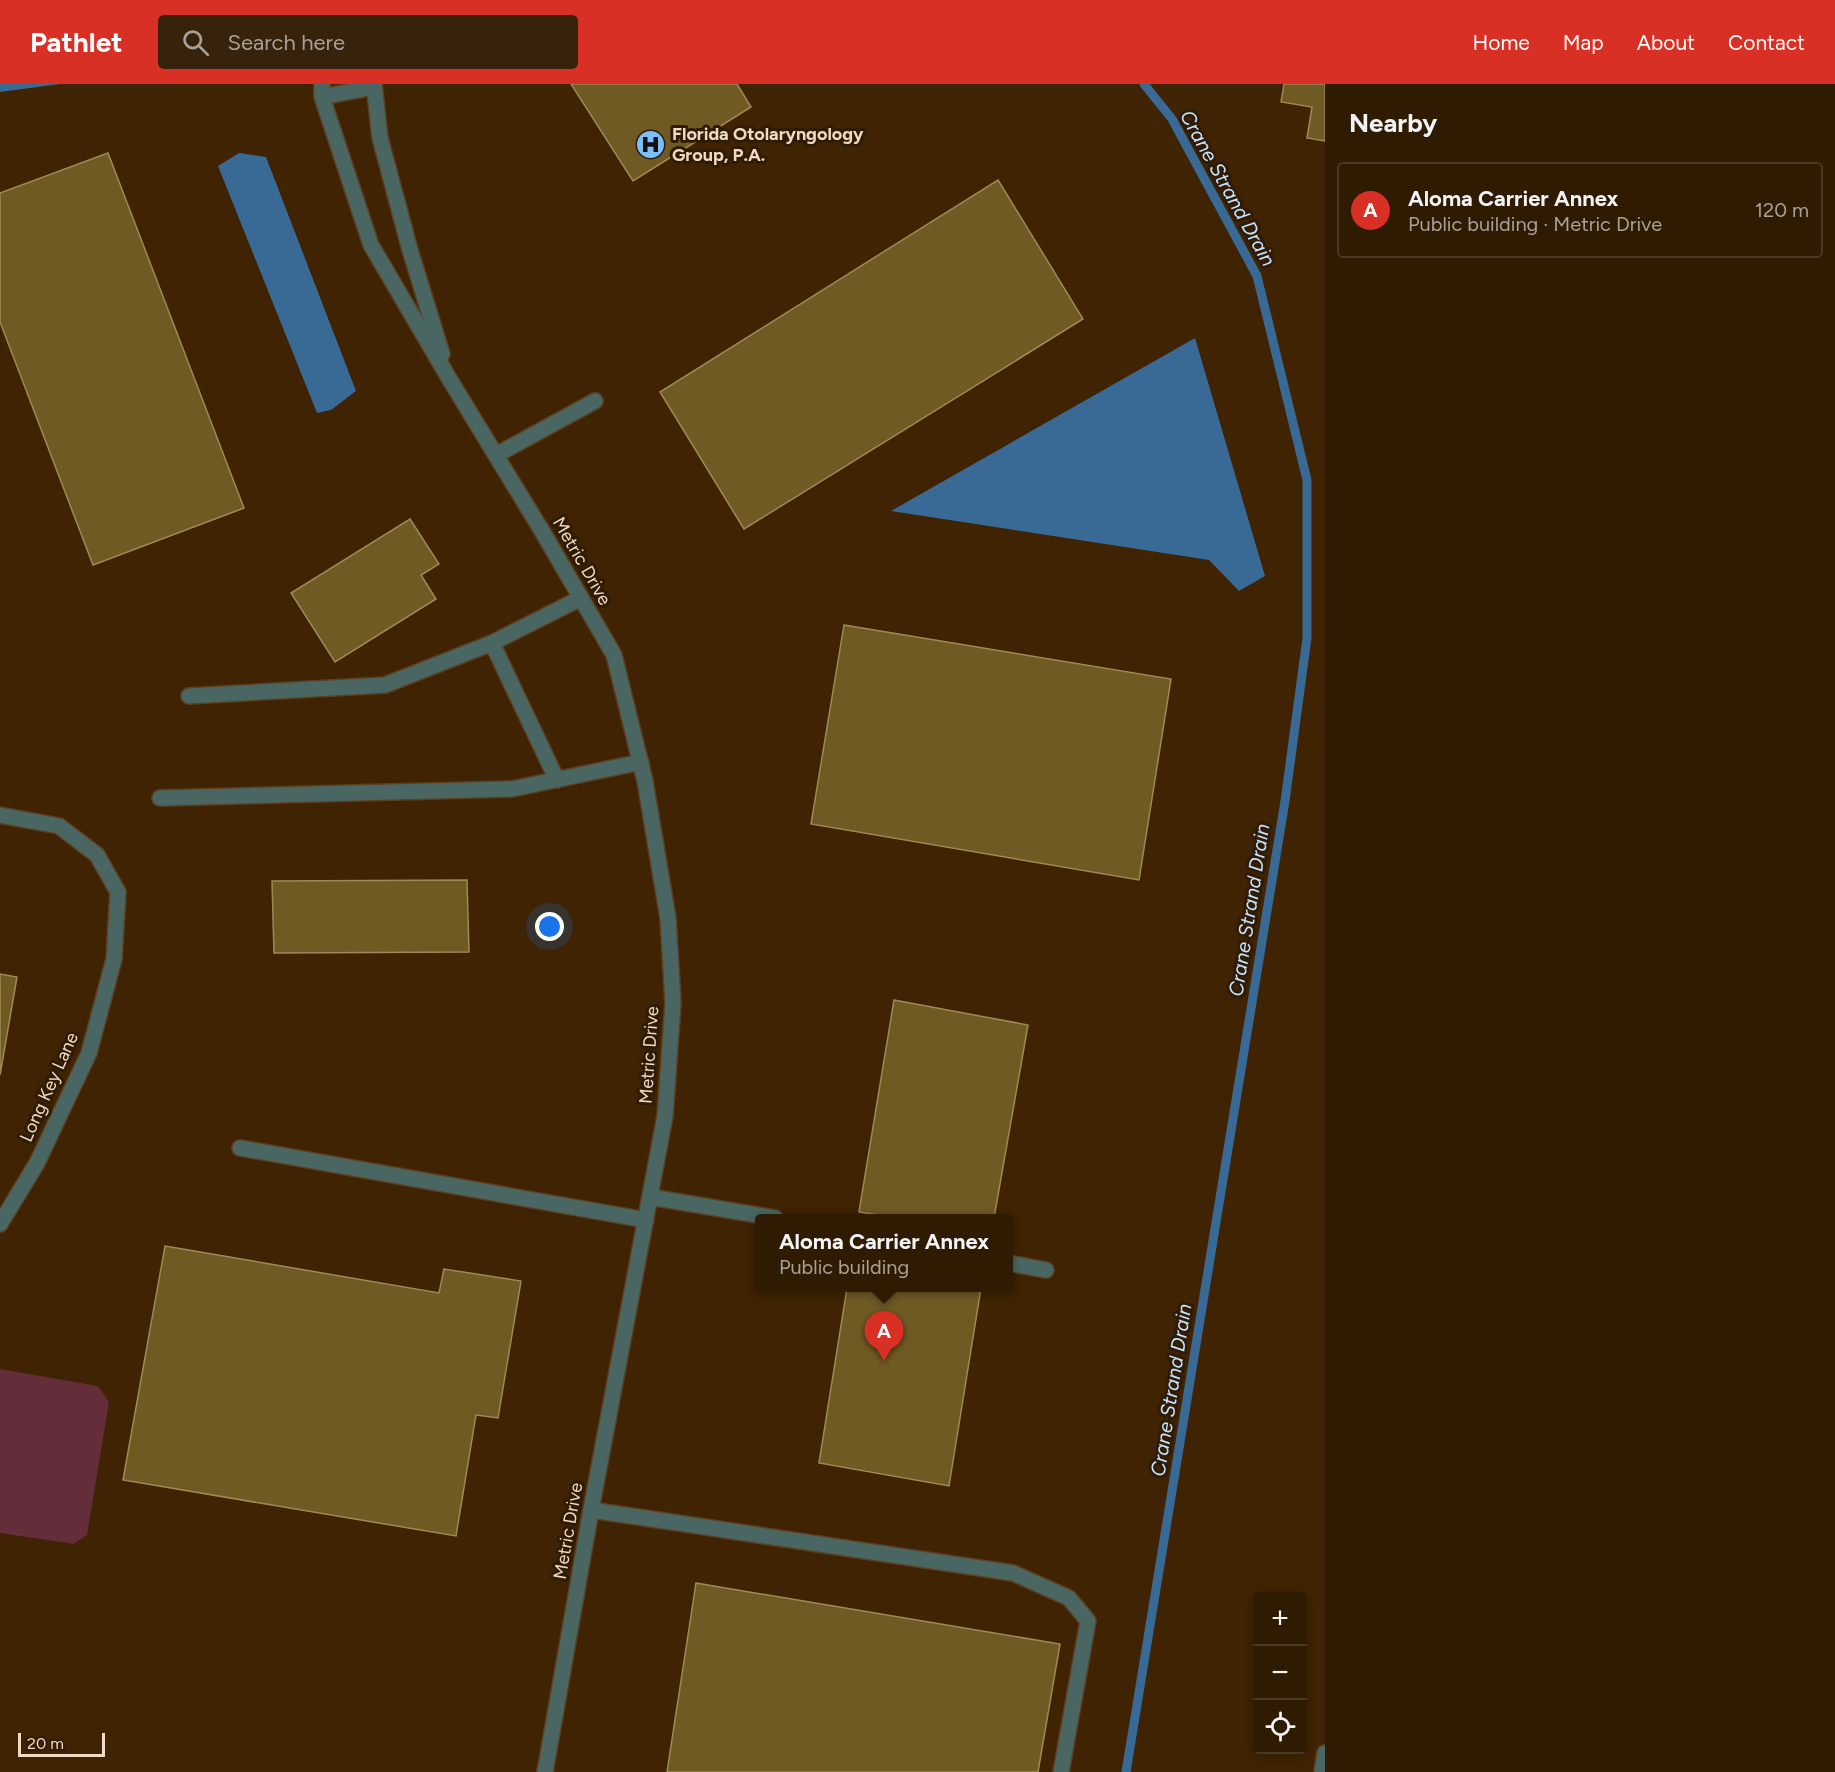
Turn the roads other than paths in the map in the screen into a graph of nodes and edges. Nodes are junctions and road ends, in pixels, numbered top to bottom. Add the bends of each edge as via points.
1 (374, 86) edge
2 (322, 91) edge
3 (450, 380) junction
4 (595, 401) dead end
5 (496, 455) junction
6 (581, 598) junction
7 (492, 643) junction
8 (189, 696) dead end
9 (641, 762) junction
10 (557, 780) junction
11 (160, 798) dead end
12 (0, 815) edge
13 (240, 1148) dead end
14 (650, 1197) junction
15 (755, 1215) edge
16 (646, 1220) junction
17 (0, 1224) edge
18 (1013, 1264) edge
19 (1046, 1270) dead end
20 (591, 1510) junction
21 (1325, 1753) edge
22 (545, 1772) edge
23 (1061, 1772) edge
24 (1322, 1772) edge

1 - 2 street
1 - 3 street, Metric Drive via 383,149
2 - 3 street, Metric Drive via 371,245
3 - 5 street, Metric Drive
4 - 5 street
5 - 6 street, Metric Drive
6 - 7 street
6 - 9 street, Metric Drive via 614,655
7 - 8 street via 385,685
7 - 10 street
9 - 10 street
9 - 14 street, Metric Drive via 668,918 673,1003 665,1116
10 - 11 street via 512,789
12 - 17 street, Long Key Lane via 60,826 98,855 118,892 114,959 90,1053 37,1163
13 - 16 street
14 - 15 street
14 - 16 street, Metric Drive
16 - 20 street, Metric Drive
18 - 19 street
20 - 22 street, Metric Drive
20 - 23 street via 1014,1573 1069,1598 1088,1620
21 - 24 street

